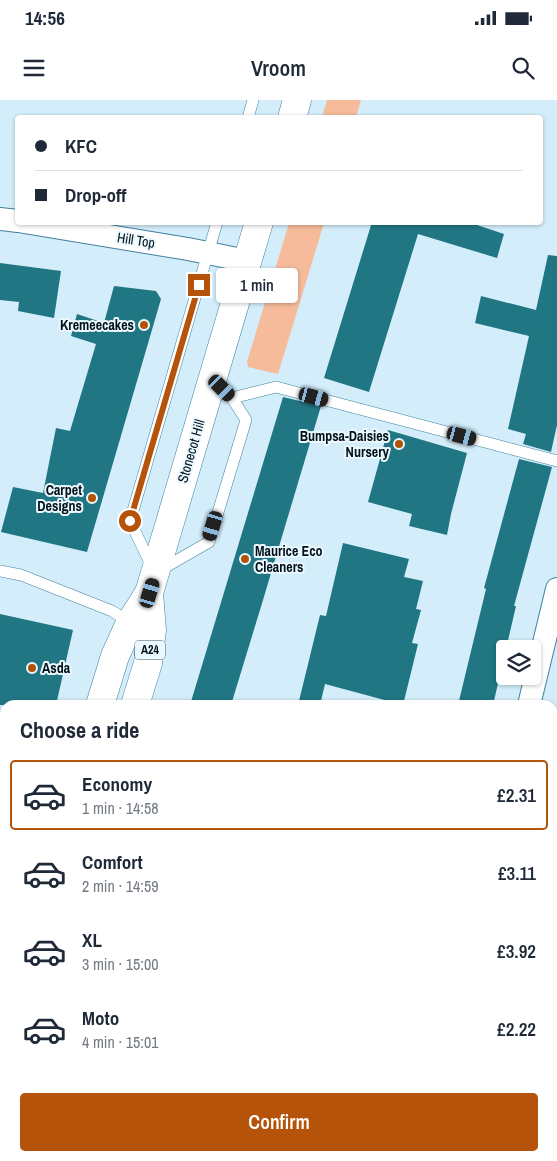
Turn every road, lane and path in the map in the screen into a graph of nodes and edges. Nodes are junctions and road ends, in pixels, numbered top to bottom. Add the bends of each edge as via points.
1 (253, 100) edge
2 (297, 100) edge
3 (249, 115) edge
4 (293, 115) edge
5 (0, 219) edge
6 (15, 221) edge
7 (42, 225) edge
8 (216, 225) edge
9 (258, 225) edge
10 (208, 253) junction
11 (247, 261) junction
12 (213, 378) junction
13 (232, 398) junction
14 (557, 461) edge
15 (0, 571) edge
16 (152, 583) junction
17 (557, 589) edge
18 (141, 626) junction
19 (102, 700) edge
20 (137, 700) edge
21 (529, 700) edge

1 - 3 lane
2 - 4 main road
5 - 6 street
7 - 10 street, Hill Top
8 - 10 lane
9 - 11 main road, Stonecot Hill / A24
10 - 11 street, Hill Top
10 - 16 lane via 130,521
11 - 12 main road, Stonecot Hill / A24
12 - 13 lane
12 - 16 main road, Stonecot Hill / A24
13 - 14 lane via 276,387
13 - 16 lane via 246,420 209,542
15 - 18 lane via 112,611
16 - 18 main road, Stonecot Hill / A24
17 - 21 street
18 - 19 main road, Stonecot Hill / A24 via 115,656
18 - 20 main road, Stonecot Hill / A24 via 148,663

